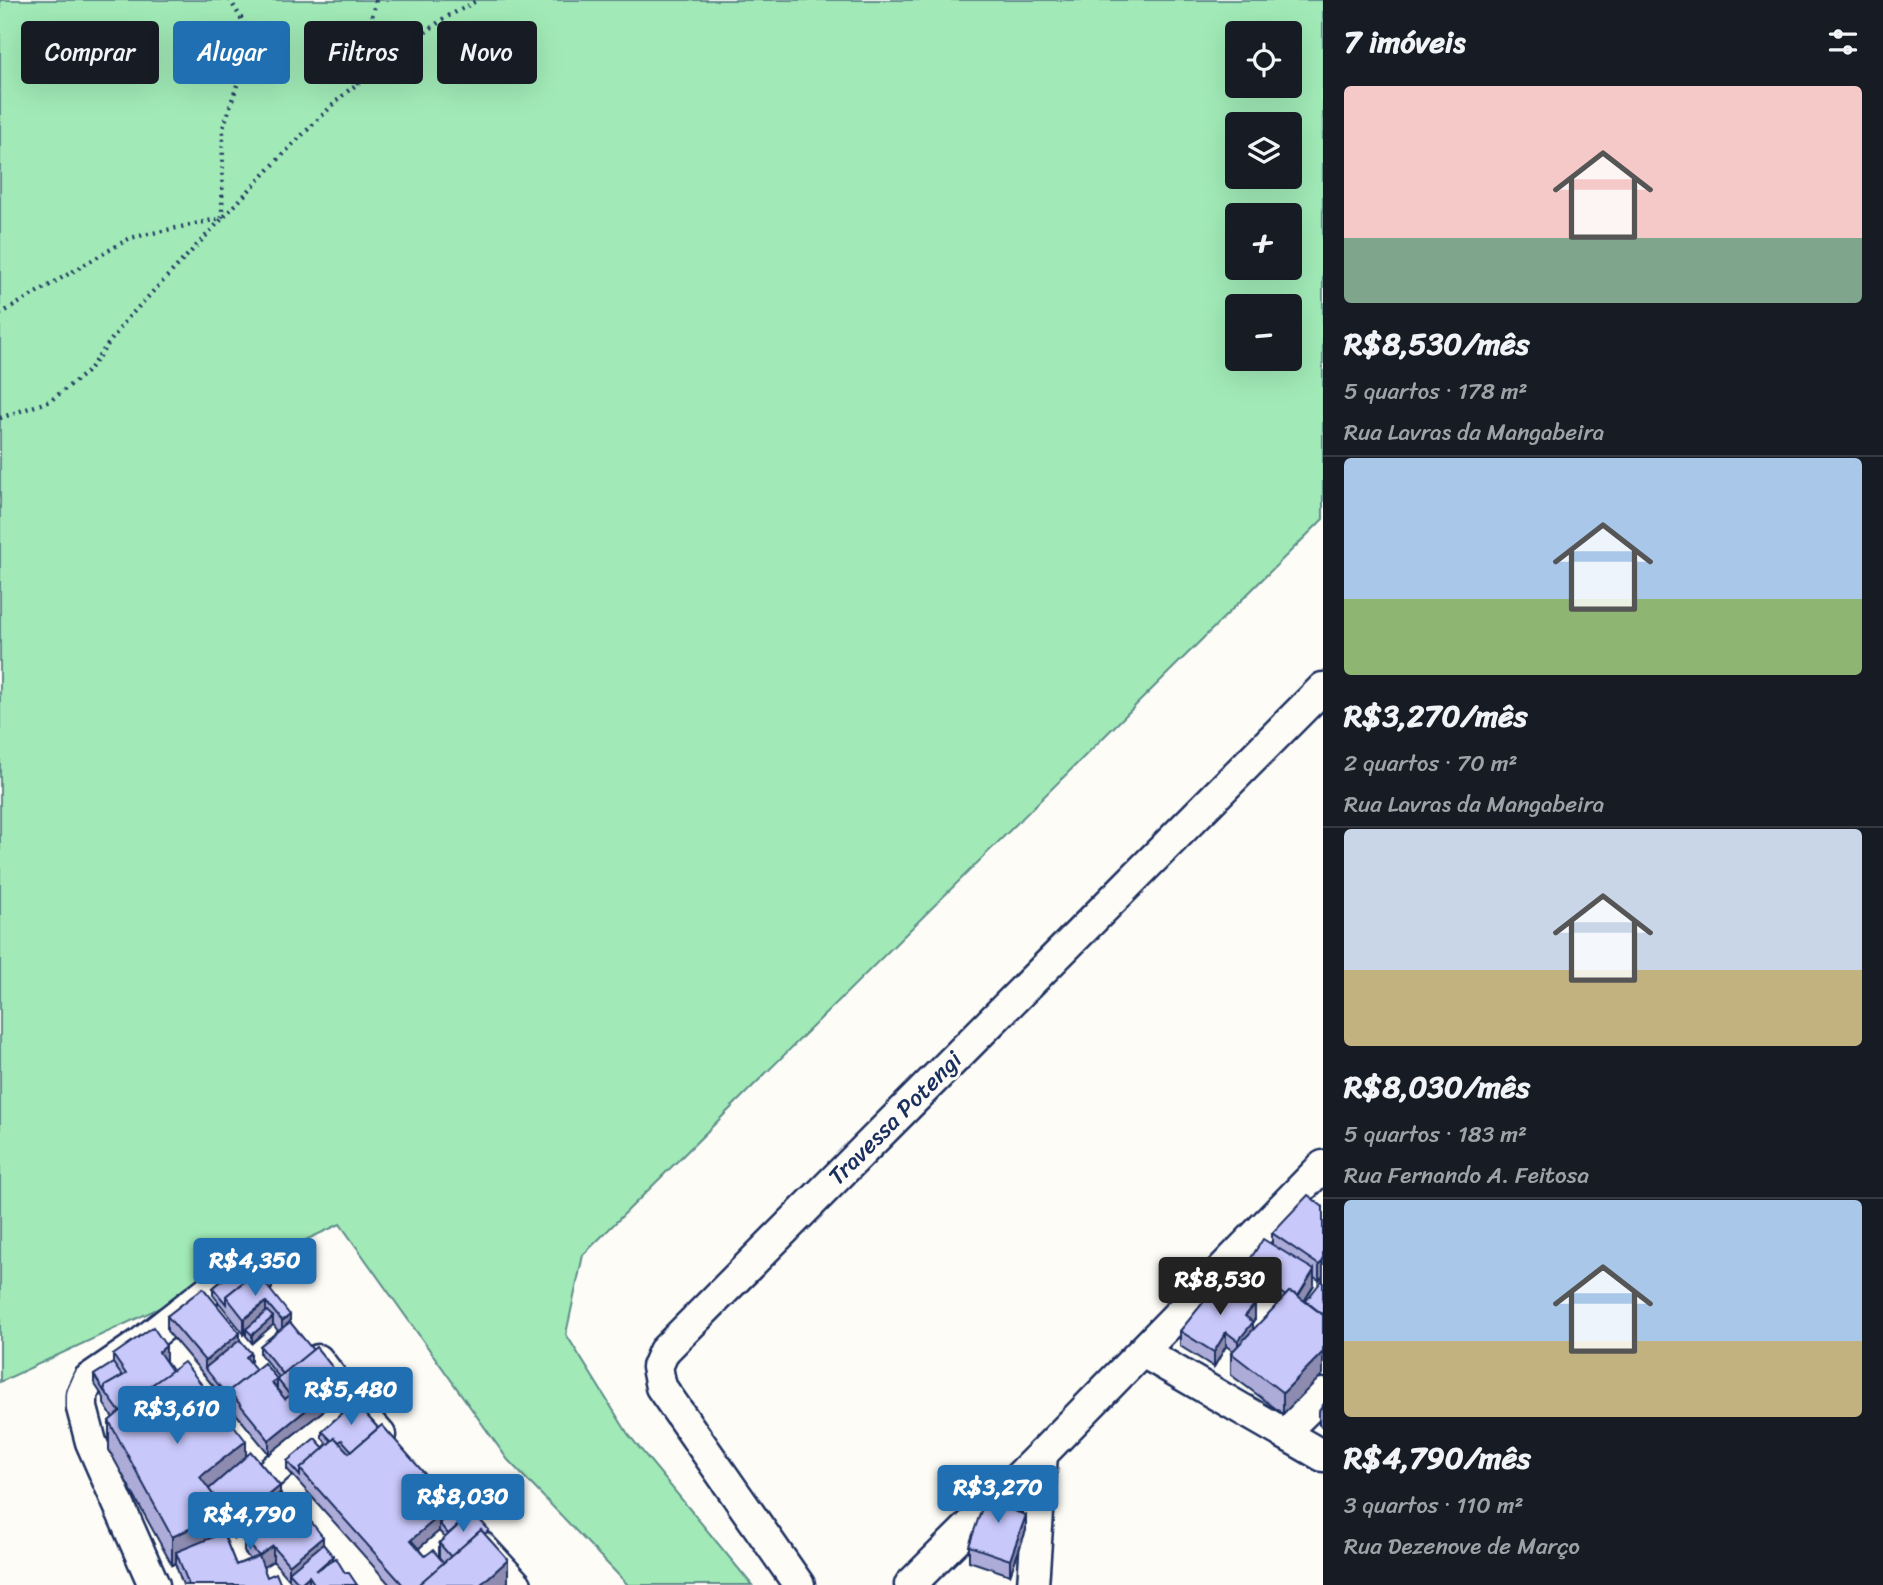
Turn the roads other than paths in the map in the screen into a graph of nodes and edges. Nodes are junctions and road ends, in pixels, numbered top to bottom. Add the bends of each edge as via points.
1 (1323, 688) edge
2 (1323, 1166) edge
3 (273, 1302) edge
4 (304, 1341) edge
5 (1143, 1352) junction
6 (1323, 1394) edge
7 (350, 1402) junction
8 (1283, 1433) junction
9 (396, 1453) edge
10 (1042, 1454) junction
11 (1323, 1456) edge
12 (264, 1479) edge
13 (460, 1524) edge
14 (154, 1585) edge
15 (516, 1585) edge
16 (799, 1585) edge
17 (910, 1585) edge
18 (1033, 1585) edge

1 - 16 street, Travessa Potengi via 664,1351 657,1367 661,1387
2 - 5 street
3 - 14 street via 258,1284 243,1278 218,1283 149,1354 89,1379 82,1395 91,1441
4 - 7 street
5 - 8 street
5 - 10 street
6 - 8 street
7 - 9 street
7 - 12 street
8 - 11 street
10 - 17 street
10 - 18 street
13 - 15 street

